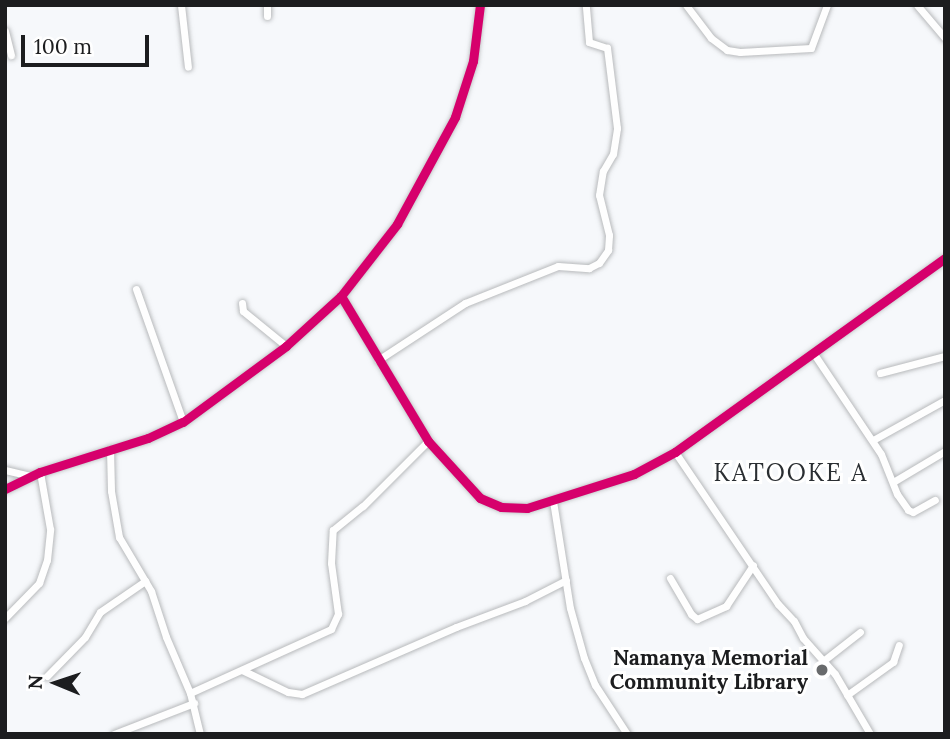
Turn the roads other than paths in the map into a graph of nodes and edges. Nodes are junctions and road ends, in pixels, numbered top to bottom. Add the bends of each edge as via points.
1 (181, 5) edge
2 (267, 5) edge
3 (480, 5) edge
4 (586, 5) edge
5 (687, 5) edge
6 (827, 5) edge
7 (917, 5) edge
8 (267, 16) dead end
9 (5, 31) edge
10 (945, 38) edge
11 (11, 55) dead end
12 (188, 67) dead end
13 (945, 258) edge
14 (136, 289) dead end
15 (341, 296) junction
16 (242, 303) dead end
17 (286, 346) junction
18 (814, 354) junction
19 (945, 356) edge
20 (378, 360) junction
21 (880, 373) dead end
22 (945, 400) edge
23 (183, 422) junction
24 (873, 440) junction
25 (428, 441) junction
26 (110, 449) junction
27 (945, 451) edge
28 (676, 452) junction
29 (5, 470) edge
30 (36, 474) junction
31 (893, 482) junction
32 (5, 489) edge
33 (553, 500) junction
34 (935, 500) dead end
35 (753, 565) junction
36 (670, 578) dead end
37 (566, 580) junction
38 (145, 581) junction
39 (5, 618) edge
40 (860, 632) dead end
41 (899, 645) dead end
42 (823, 661) junction
43 (242, 670) junction
44 (47, 676) dead end
45 (190, 693) junction
46 (847, 695) junction
47 (194, 703) junction
48 (134, 731) edge
49 (114, 734) edge
50 (200, 734) edge
51 (627, 734) edge
52 (870, 734) edge

1 - 12 street
2 - 8 street
3 - 15 street via 473,61 455,117 397,224
4 - 20 street via 589,42 607,48 617,128 599,195 608,250 589,268 558,266 465,303
5 - 6 street via 711,38 727,50 740,52 811,48
7 - 10 street
9 - 11 street
13 - 18 street
14 - 23 street
15 - 17 street
15 - 20 street
16 - 17 street via 243,311
17 - 23 street
18 - 24 street
18 - 28 street
19 - 21 street
20 - 25 street
22 - 24 street
23 - 26 street
24 - 31 street
25 - 33 street via 480,498 501,507 527,508
25 - 43 street via 333,530 331,563 338,614 331,629
26 - 30 street
26 - 38 street via 119,537
27 - 31 street
28 - 33 street via 634,474
28 - 35 street
29 - 30 street
30 - 32 street
30 - 39 street via 50,529 47,560 39,583
31 - 34 street via 910,512
33 - 37 street
35 - 36 street via 726,606 697,619
35 - 42 street
37 - 43 street via 302,694
37 - 51 street via 584,658 595,685
38 - 44 street via 100,612 85,637
38 - 45 street
40 - 42 street
41 - 46 street via 893,662
42 - 46 street
43 - 45 street
45 - 47 street
46 - 52 street
47 - 48 street
47 - 50 street
48 - 49 street

